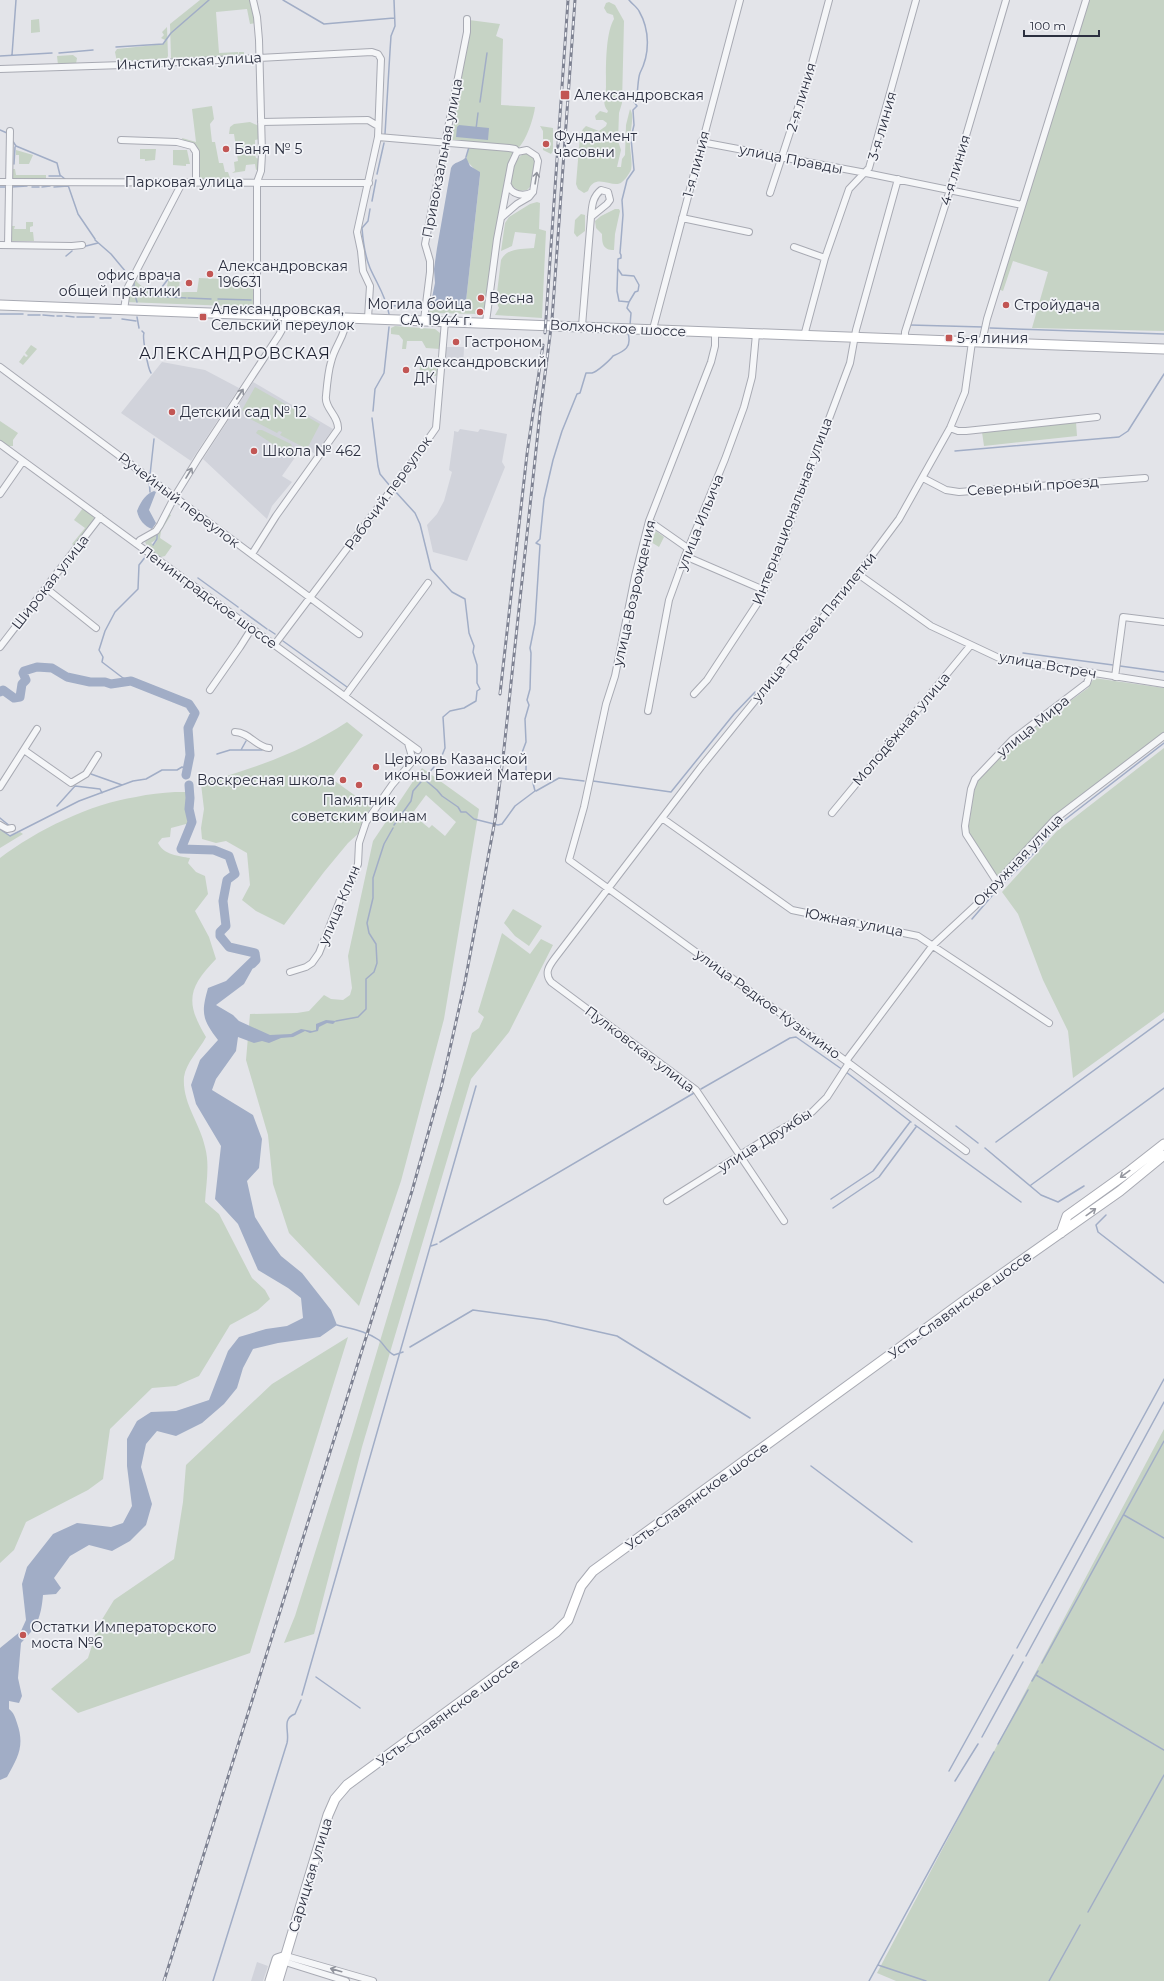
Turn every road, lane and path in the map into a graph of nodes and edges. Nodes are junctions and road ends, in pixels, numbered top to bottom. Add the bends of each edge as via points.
1 (253, 0) edge
2 (740, 0) edge
3 (829, 0) edge
4 (916, 0) edge
5 (1006, 0) edge
6 (1086, 0) edge
7 (467, 19) dead end
8 (260, 56) junction
9 (0, 69) edge
10 (261, 122) junction
11 (378, 126) junction
12 (10, 131) dead end
13 (378, 137) junction
14 (121, 140) dead end
15 (701, 142) junction
16 (446, 143) junction
17 (517, 152) junction
18 (782, 158) junction
19 (866, 173) junction
20 (898, 179) junction
21 (0, 182) edge
22 (9, 182) junction
23 (257, 182) junction
24 (182, 183) junction
25 (196, 183) junction
26 (369, 183) junction
27 (508, 185) junction
28 (950, 190) junction
29 (533, 192) junction
30 (770, 193) dead end
31 (1022, 206) junction
32 (502, 217) junction
33 (591, 217) dead end
34 (682, 218) junction
35 (749, 232) dead end
36 (0, 245) edge
37 (8, 245) junction
38 (82, 245) dead end
39 (794, 247) dead end
40 (825, 258) junction
41 (0, 305) edge
42 (124, 310) junction
43 (257, 315) junction
44 (286, 316) junction
45 (347, 318) junction
46 (368, 318) junction
47 (424, 320) junction
48 (445, 321) junction
49 (486, 322) junction
50 (582, 326) junction
51 (653, 329) junction
52 (715, 332) junction
53 (756, 334) junction
54 (804, 336) junction
55 (854, 337) junction
56 (905, 339) junction
57 (972, 342) junction
58 (982, 342) junction
59 (1164, 349) edge
60 (0, 366) edge
61 (1097, 417) dead end
62 (950, 428) junction
63 (0, 444) edge
64 (23, 461) junction
65 (923, 478) junction
66 (1145, 478) dead end
67 (0, 494) edge
68 (175, 496) junction
69 (100, 517) junction
70 (649, 521) junction
71 (137, 544) junction
72 (689, 549) junction
73 (252, 554) junction
74 (685, 556) junction
75 (858, 574) junction
76 (428, 583) dead end
77 (46, 588) junction
78 (764, 590) junction
79 (310, 596) junction
80 (1164, 622) edge
81 (96, 628) dead end
82 (252, 628) junction
83 (358, 634) dead end
84 (274, 644) junction
85 (970, 646) junction
86 (0, 647) edge
87 (1090, 674) junction
88 (1115, 677) junction
89 (1164, 684) edge
90 (210, 690) dead end
91 (694, 694) dead end
92 (346, 696) junction
93 (648, 711) dead end
94 (37, 729) dead end
95 (235, 732) dead end
96 (1164, 736) edge
97 (408, 743) junction
98 (269, 748) dead end
99 (24, 750) junction
100 (418, 750) dead end
101 (98, 755) dead end
102 (0, 788) edge
103 (832, 813) dead end
104 (662, 818) junction
105 (0, 825) edge
106 (12, 828) dead end
107 (569, 860) joint
108 (997, 882) junction
109 (608, 887) junction
110 (933, 945) junction
111 (290, 972) dead end
112 (1049, 1023) dead end
113 (847, 1062) junction
114 (1164, 1144) edge
115 (966, 1151) dead end
116 (741, 1154) junction
117 (1164, 1156) edge
118 (666, 1201) dead end
119 (784, 1221) dead end
120 (1061, 1233) junction
121 (356, 1777) joint
122 (282, 1959) junction
123 (369, 1980) edge
124 (270, 1981) edge
125 (278, 1981) edge
126 (346, 1981) edge

1 - 8 street
2 - 15 street, 1-я линия
3 - 18 street, 2-я линия via 810,71
4 - 19 street, 3-я линия
5 - 28 street, 4-я линия
6 - 31 street
7 - 16 street, Привокзальная улица via 467,32
8 - 9 street, Институтская улица via 123,65
8 - 10 street
8 - 11 street, Институтская улица via 372,52 378,54
10 - 11 street via 368,120
10 - 23 street via 261,171
11 - 13 street
12 - 22 street
13 - 16 street
13 - 26 street
14 - 25 street via 177,142 192,146 196,152
15 - 18 street, улица Правды
15 - 34 street, 1-я линия
16 - 17 street via 512,148
16 - 47 street, Привокзальная улица via 425,244 430,272
17 - 27 street via 511,165
29 -> 17 street via 538,167 536,156 528,150
18 - 19 street, улица Правды
18 - 30 street, 2-я линия
19 - 20 street, улица Правды
19 - 40 street, 3-я линия via 849,189
20 - 28 street, улица Правды
20 - 55 street, Интернациональная улица
21 - 22 street, Парковая улица
22 - 24 street, Парковая улица
22 - 37 street
23 - 25 street, Парковая улица
23 - 26 street, Парковая улица
23 - 43 street
24 - 25 street, Парковая улица
24 - 42 street via 125,293
26 - 46 street via 357,232 362,271 370,286
27 - 29 street via 510,190 522,195
27 - 32 street
28 - 31 street, улица Правды
28 - 56 street, 4-я линия via 905,332
29 - 32 street via 530,197
31 - 58 street
32 - 49 street
33 - 50 street
34 - 35 street
34 - 51 street, 1-я линия
36 - 37 street
37 - 38 street
39 - 40 street
40 - 54 street, 3-я линия
41 - 42 street, Волхонское шоссе
42 - 43 street, Волхонское шоссе
43 - 44 street, Волхонское шоссе
44 - 45 street, Волхонское шоссе
68 -> 44 street via 280,335
45 - 46 street, Волхонское шоссе
45 - 73 street via 345,332 331,362 325,397 337,420 338,430
46 - 47 street, Волхонское шоссе
47 - 48 street, Волхонское шоссе
48 - 49 street, Волхонское шоссе
48 - 79 street, Рабочий переулок via 436,428
49 - 50 street, Волхонское шоссе
50 - 51 street, Волхонское шоссе
51 - 52 street, Волхонское шоссе
52 - 53 street, Волхонское шоссе
52 - 70 street, улица Возрождения via 711,362
53 - 54 street, Волхонское шоссе
53 - 72 street, улица Ильича via 752,378 744,407
54 - 55 street, Волхонское шоссе
55 - 56 street, Волхонское шоссе
55 - 78 street, Интернациональная улица via 850,363
56 - 57 street, Волхонское шоссе
57 - 58 street, Волхонское шоссе
57 - 62 street, улица Третьей Пятилетки via 964,392
58 - 59 street, Волхонское шоссе
60 - 68 street, Ручейный переулок
61 - 62 street via 966,432
62 - 65 street, улица Третьей Пятилетки
63 - 64 street, Ленинградское шоссе
64 - 67 street
64 - 69 street, Ленинградское шоссе
65 - 66 street, Северный проезд via 946,490 959,492
65 - 75 street, улица Третьей Пятилетки via 899,519
68 - 71 street via 154,532
68 - 73 street, Ручейный переулок
69 - 71 street, Ленинградское шоссе
69 - 77 street, Широкая улица
70 - 72 street
70 - 107 street, улица Возрождения via 615,676
71 - 82 street, Ленинградское шоссе
72 - 74 street, улица Ильича
73 - 79 street, Ручейный переулок
74 - 78 street
74 - 93 street, улица Ильича via 669,600
75 - 85 street, улица Встреч via 931,626
75 - 104 street, улица Третьей Пятилетки
76 - 92 street
77 - 81 street
77 - 86 street, Широкая улица
78 - 91 street, Интернациональная улица via 746,623 707,680
79 - 83 street, Ручейный переулок
79 - 84 street, Рабочий переулок
80 - 88 street via 1123,616
82 - 84 street, Ленинградское шоссе
82 - 90 street
84 - 92 street, Ленинградское шоссе
85 - 87 street, улица Встреч via 999,658
85 - 103 street, Молодёжная улица
87 - 88 street, улица Встреч
87 - 108 street, улица Мира via 1087,683 1012,740 975,779 971,789 966,834
88 - 89 street, улица Встреч
92 - 97 street, Ленинградское шоссе
94 - 99 street
95 - 98 street via 240,732 263,747
96 - 108 street, Окружная улица via 1055,820
97 - 100 street, Ленинградское шоссе
97 - 111 street, улица Клин via 411,763 366,822 359,843 358,864 348,889 340,900 319,953 306,967
99 - 101 street via 71,783 86,774
99 - 102 street
104 - 109 street, улица Третьей Пятилетки
104 - 110 street, Южная улица via 792,910 904,932 918,936
105 - 106 street via 7,829
107 - 109 street, улица Редкое Кузьмино
108 - 110 street, Окружная улица
109 - 113 street, улица Редкое Кузьмино
109 - 116 street, Пулковская улица via 548,968 548,978 696,1090
110 - 112 street, Южная улица
110 - 113 street, улица Дружбы
113 - 115 street, улица Редкое Кузьмино
113 - 116 street, улица Дружбы via 827,1097 812,1112
114 -> 120 street via 1067,1216
116 - 118 street, улица Дружбы
116 - 119 street, Пулковская улица
120 -> 117 street, Усть-Славянское шоссе
120 - 121 street, Усть-Славянское шоссе via 593,1571 581,1586 571,1615 564,1625
121 - 122 street, Сарицкая улица via 335,1799 328,1815
123 -> 122 street
122 - 124 street, Сарицкая улица
122 - 125 street, Сарицкая улица
122 - 126 street

